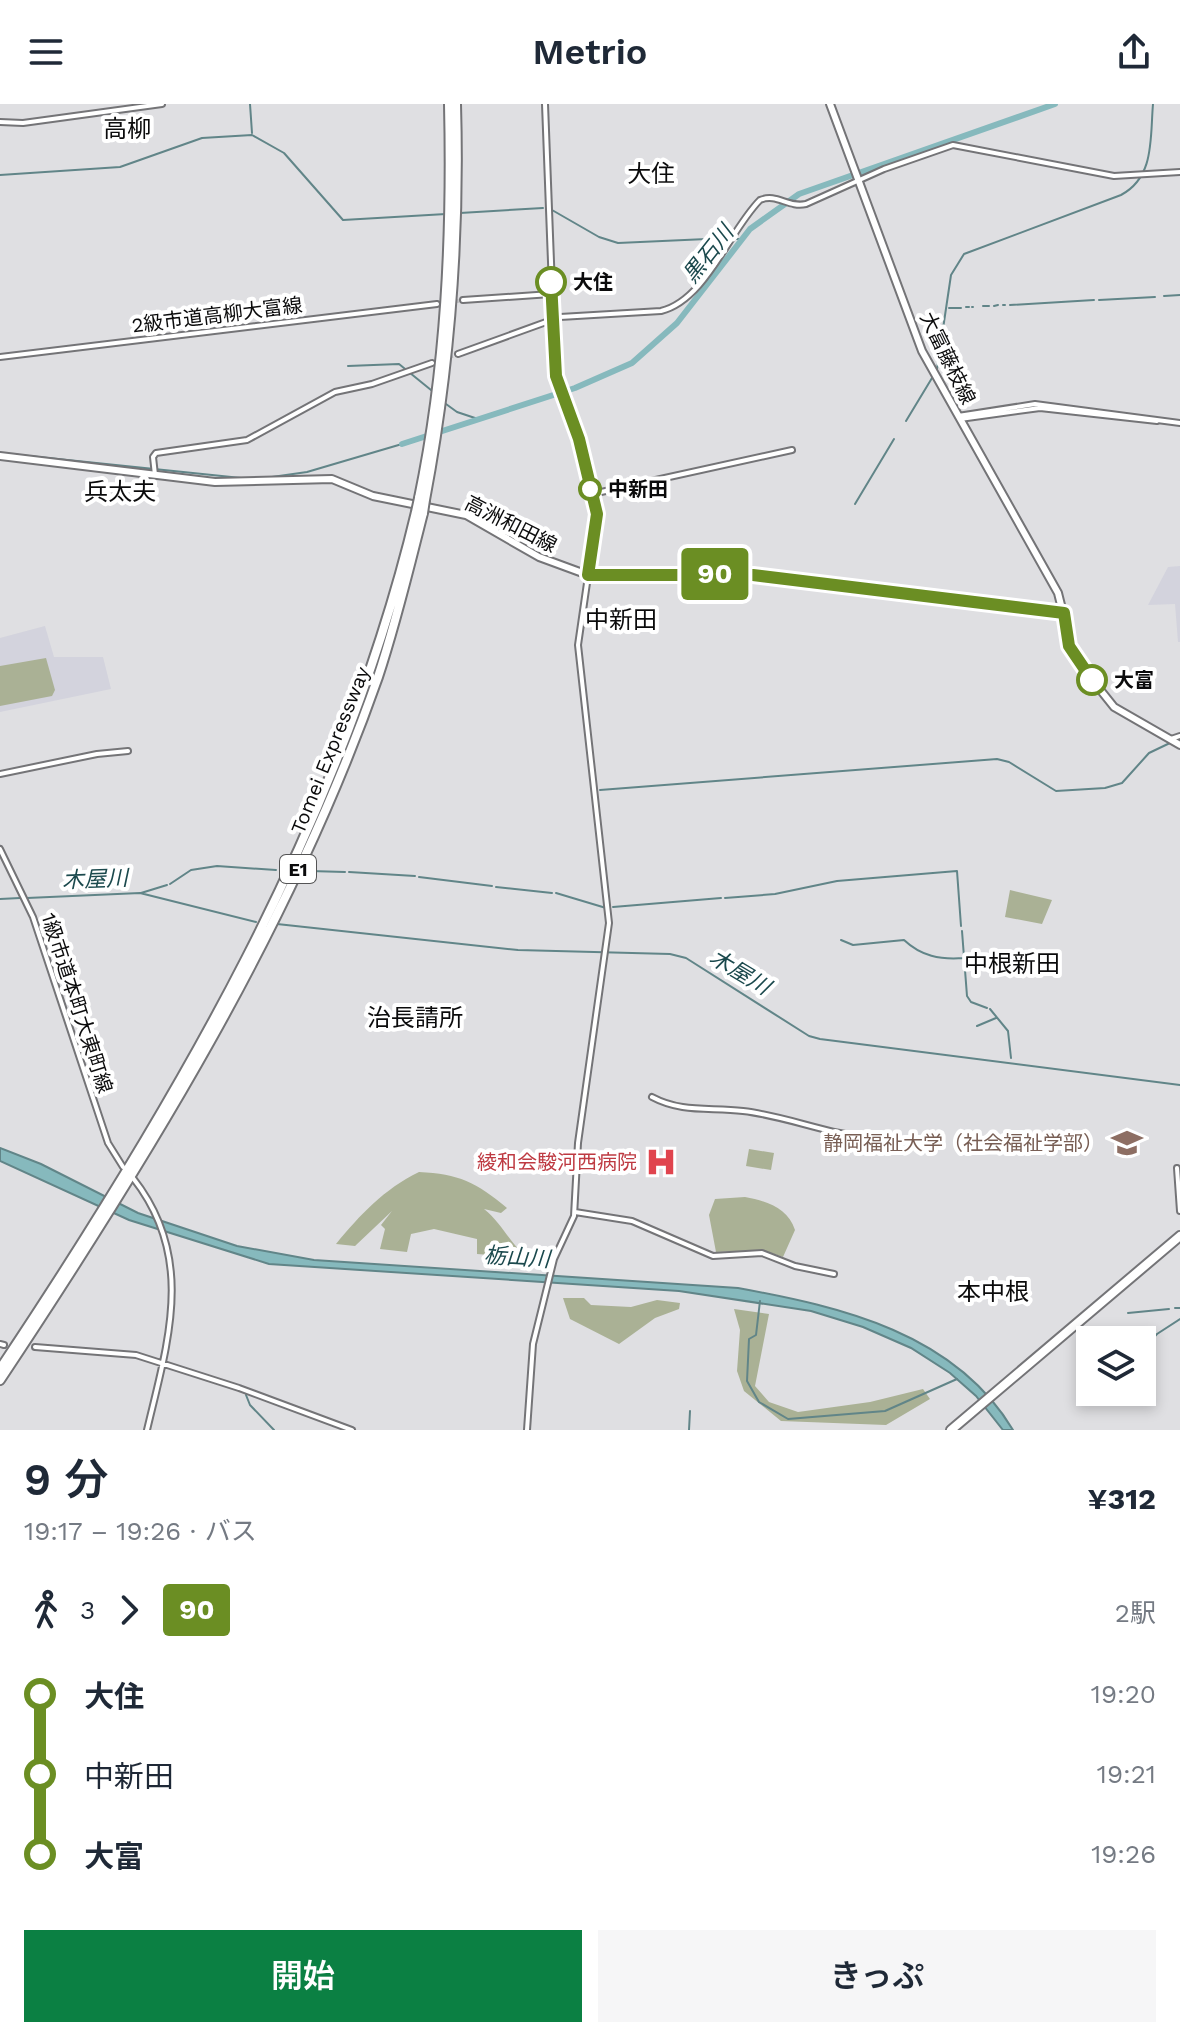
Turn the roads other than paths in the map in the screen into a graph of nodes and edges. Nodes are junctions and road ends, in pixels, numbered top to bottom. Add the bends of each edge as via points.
1 (162, 104) edge
2 (449, 104) edge
3 (456, 104) edge
4 (545, 104) edge
5 (830, 104) edge
6 (0, 122) edge
7 (1180, 172) edge
8 (858, 179) junction
9 (551, 294) junction
10 (463, 300) tunnel mouth
11 (437, 304) tunnel mouth
12 (552, 319) junction
13 (458, 354) tunnel mouth
14 (0, 357) edge
15 (432, 363) tunnel mouth
16 (959, 418) junction
17 (1180, 423) edge
18 (435, 428) junction
19 (792, 450) dead end
20 (0, 456) edge
21 (155, 475) junction
22 (592, 494) junction
23 (419, 512) junction
24 (588, 575) junction
25 (1064, 613) junction
26 (1177, 741) edge
27 (128, 751) dead end
28 (0, 774) edge
29 (0, 849) edge
30 (652, 1097) dead end
31 (876, 1138) dead end
32 (123, 1167) dead end
33 (1177, 1168) dead end
34 (133, 1178) dead end
35 (1180, 1211) edge
36 (575, 1212) junction
37 (104, 1213) junction
38 (1180, 1236) edge
39 (834, 1274) dead end
40 (35, 1347) dead end
41 (163, 1364) junction
42 (0, 1369) edge
43 (0, 1380) edge
44 (147, 1430) edge
45 (352, 1430) edge
46 (527, 1430) edge
47 (951, 1430) edge

1 - 6 street
2 - 18 highway, Tomei Expressway / E1 via 448,265
3 - 18 highway, Tomei Expressway / E1 via 456,266
4 - 9 street
5 - 8 main road, 大富藤枝線
7 - 8 street via 1114,176 953,145
8 - 12 street via 806,204 777,198 756,203 676,306
8 - 16 main road, 大富藤枝線 via 918,341
9 - 10 street
9 - 12 street
11 - 14 street, 2級市道高柳大富線
12 - 13 street
12 - 22 street via 560,389
15 - 21 street via 335,392 247,440 156,453
16 - 17 street via 1035,404
16 - 25 main road, 大富藤枝線 via 1058,593
18 - 23 highway, Tomei Expressway / E1
18 - 23 highway, Tomei Expressway / E1, bridge
19 - 22 street
20 - 21 main road, 高洲和田線
21 - 24 main road, 高洲和田線 via 215,482 332,479 373,496 466,515 534,555
22 - 24 street via 597,520
23 - 37 highway, Tomei Expressway / E1 via 379,653 316,813 243,962
24 - 25 main road, 高洲和田線 via 753,575
24 - 36 street via 578,645 609,906 607,954 578,1143
25 - 26 main road via 1074,657 1114,707
27 - 28 street
29 - 32 street, 1級市道本町大東町線 via 33,917 92,1102
30 - 31 street via 678,1109 743,1111
33 - 35 street
34 - 41 street via 159,1215 164,1240 174,1313
36 - 39 street via 632,1221 713,1256 762,1253
36 - 46 street via 551,1268 533,1344
37 - 42 highway, Tomei Expressway / E1
37 - 43 highway, Tomei Expressway / E1
38 - 47 highway
40 - 41 street via 115,1351
41 - 44 street
41 - 45 street

